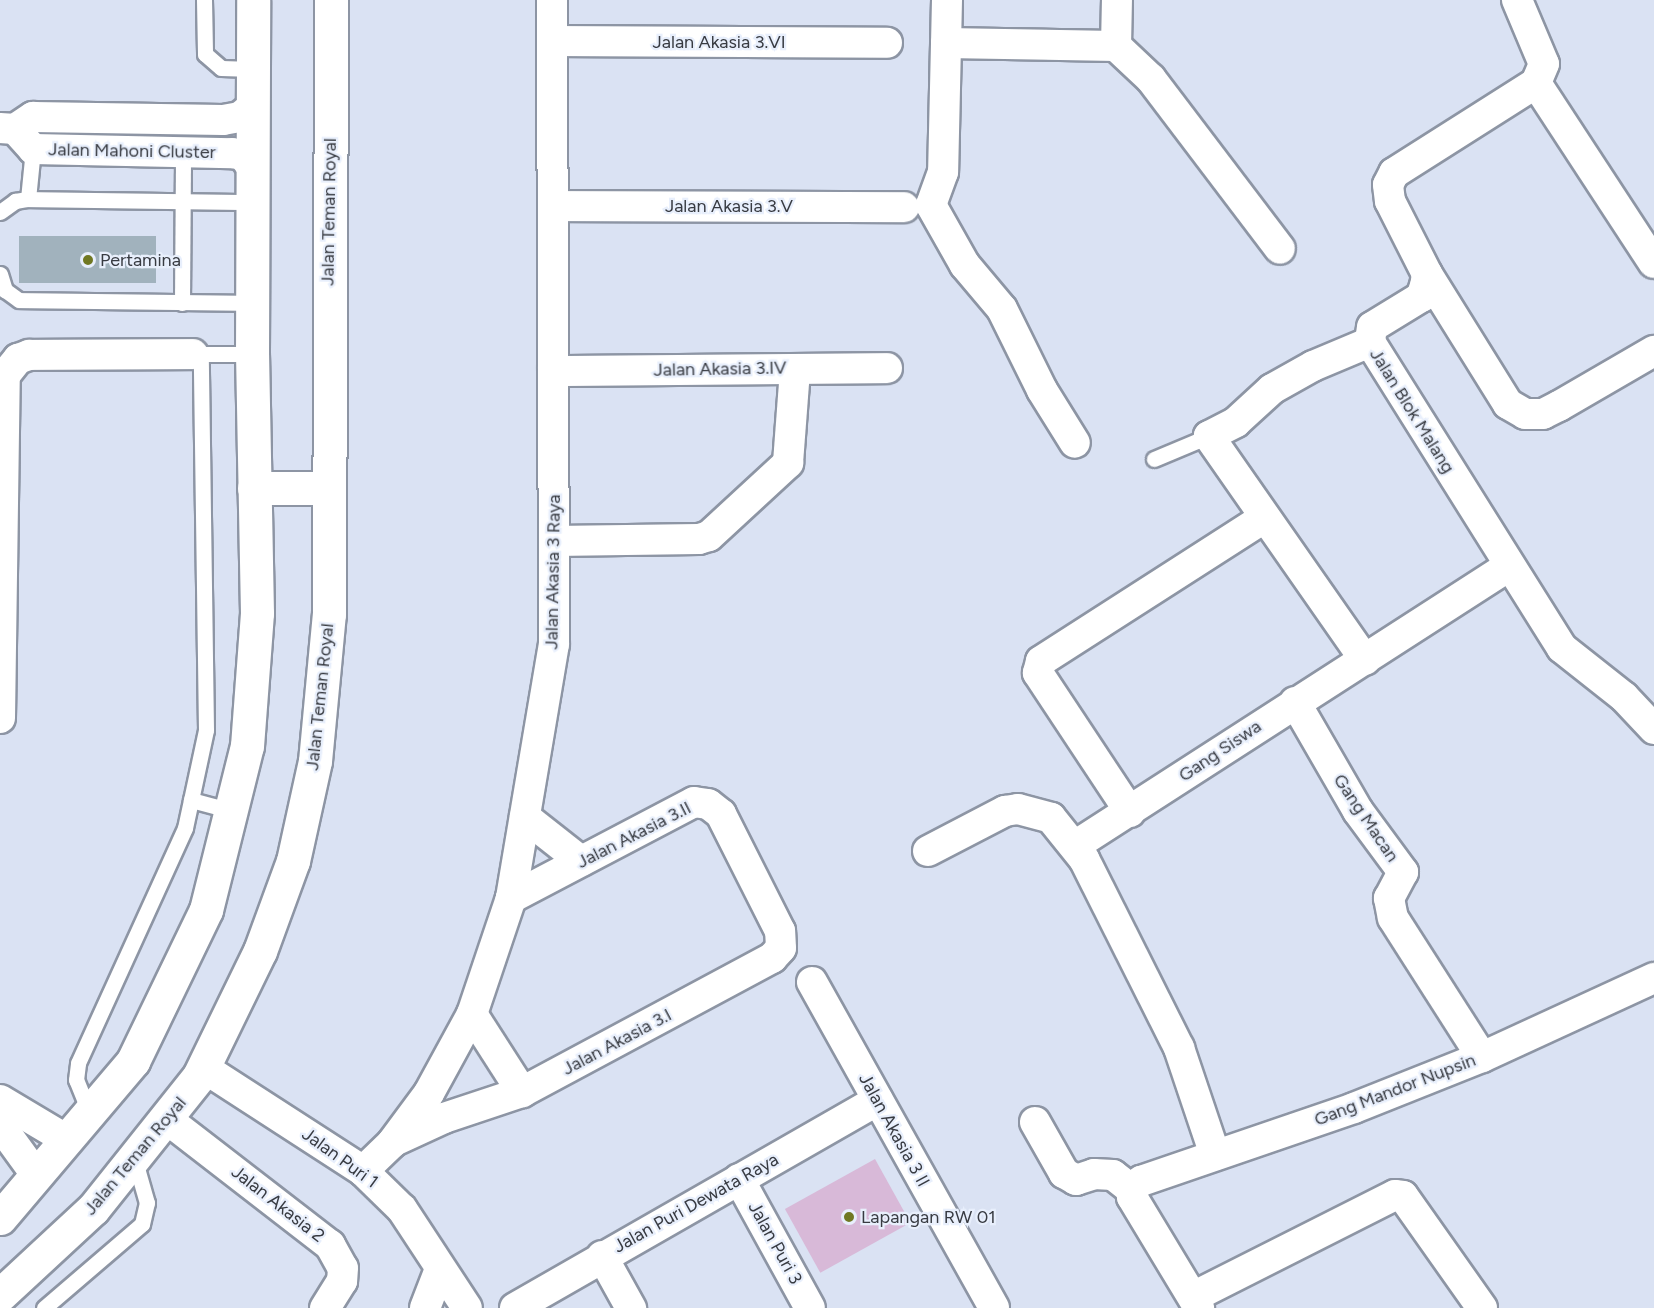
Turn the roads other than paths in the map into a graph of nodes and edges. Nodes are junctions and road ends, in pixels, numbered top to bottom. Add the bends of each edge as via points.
1 (204, 0) edge
2 (253, 0) edge
3 (331, 0) edge
4 (552, 0) edge
5 (947, 0) edge
6 (1118, 0) edge
7 (1517, 0) edge
8 (552, 41) junction
9 (887, 43) dead end
10 (946, 43) junction
11 (1116, 46) junction
12 (253, 69) junction
13 (1536, 83) junction
14 (253, 106) junction
15 (16, 135) edge
16 (183, 152) junction
17 (251, 166) junction
18 (28, 199) junction
19 (183, 202) junction
20 (252, 202) junction
21 (553, 206) junction
22 (904, 207) dead end
23 (0, 212) edge
24 (1280, 249) dead end
25 (1654, 263) edge
26 (0, 274) edge
27 (1427, 274) junction
28 (182, 303) junction
29 (252, 303) junction
30 (1370, 342) junction
31 (1654, 351) edge
32 (197, 354) junction
33 (252, 354) junction
34 (887, 368) dead end
35 (795, 369) junction
36 (553, 371) junction
37 (1209, 436) junction
38 (1075, 443) dead end
39 (1154, 459) dead end
40 (260, 488) junction
41 (316, 488) junction
42 (1264, 517) junction
43 (554, 541) junction
44 (1509, 566) junction
45 (1365, 660) junction
46 (1295, 702) junction
47 (0, 718) edge
48 (1654, 729) edge
49 (191, 800) junction
50 (232, 811) junction
51 (1130, 812) junction
52 (525, 817) junction
53 (1076, 845) junction
54 (928, 851) dead end
55 (581, 861) junction
56 (511, 898) junction
57 (781, 948) joint
58 (1654, 978) edge
59 (812, 982) dead end
60 (472, 1014) junction
61 (1482, 1057) junction
62 (201, 1072) junction
63 (522, 1092) junction
64 (429, 1093) junction
65 (0, 1100) edge
66 (878, 1100) junction
67 (90, 1114) junction
68 (171, 1115) junction
69 (444, 1118) junction
70 (1035, 1122) dead end
71 (0, 1125) edge
72 (68, 1140) junction
73 (392, 1143) junction
74 (1215, 1155) junction
75 (135, 1161) junction
76 (363, 1171) junction
77 (37, 1176) junction
78 (739, 1179) junction
79 (1131, 1189) junction
80 (1, 1215) edge
81 (602, 1256) junction
82 (438, 1274) junction
83 (0, 1294) edge
84 (1196, 1303) edge
85 (44, 1308) edge
86 (325, 1308) edge
87 (425, 1308) edge
88 (467, 1308) edge
89 (515, 1308) edge
90 (631, 1308) edge
91 (810, 1308) edge
92 (994, 1308) edge
93 (1482, 1308) edge

1 - 12 lane via 205,54 221,68
2 - 12 street
3 - 41 street, Jalan Teman Royal
4 - 8 street, Jalan Akasia 3 Raya
5 - 10 street
6 - 11 street
7 - 13 street via 1544,64
8 - 9 street, Jalan Akasia 3.VI
8 - 21 street, Jalan Akasia 3 Raya
10 - 11 street
10 - 38 street via 944,172 931,205 964,266 1002,309 1042,390
11 - 24 street via 1158,89
12 - 14 street
13 - 25 street
13 - 27 street via 1394,173 1388,185 1390,201
14 - 15 street, Jalan Mahoni Cluster via 240,117 223,120 33,117
14 - 17 street
15 - 16 street, Jalan Mahoni Cluster
15 - 18 lane
16 - 17 street, Jalan Mahoni Cluster via 243,155
16 - 19 lane
17 - 20 street
18 - 19 lane
18 - 23 lane via 15,201
19 - 20 lane
19 - 28 lane
20 - 29 street
21 - 22 street, Jalan Akasia 3.V
21 - 36 street, Jalan Akasia 3 Raya
26 - 28 lane via 5,290 19,300
27 - 30 street, Jalan Blok Malang via 1421,297 1377,322 1372,327
27 - 31 street via 1508,404 1525,414 1543,414
28 - 29 lane
29 - 33 street
30 - 37 street via 1280,385 1236,422
30 - 44 street, Jalan Blok Malang
32 - 33 lane
32 - 47 street via 29,355 18,359 5,375
32 - 49 lane via 206,730
33 - 40 street
34 - 35 street, Jalan Akasia 3.IV
35 - 36 street, Jalan Akasia 3.IV
35 - 43 street via 788,463 709,536
36 - 43 street, Jalan Akasia 3 Raya
37 - 39 lane
37 - 42 street
40 - 41 street
40 - 50 street via 257,613 247,746
41 - 62 street, Jalan Teman Royal via 328,614 315,761 293,861 260,951
42 - 45 street
42 - 51 street via 1041,661 1038,673
43 - 52 street, Jalan Akasia 3 Raya via 554,645
44 - 45 street, Gang Siswa
44 - 48 street, Jalan Blok Malang via 1562,648 1623,697
45 - 46 street, Gang Siswa
46 - 51 street, Gang Siswa
46 - 61 street, Gang Macan via 1358,811 1403,872 1389,898 1393,918
49 - 50 lane
49 - 67 lane via 185,828 78,1063 76,1080
50 - 67 street via 206,910 133,1062
51 - 53 street, Gang Siswa
52 - 55 street
52 - 56 street, Jalan Akasia 3 Raya
53 - 54 street via 1051,818 1018,809 1005,811
53 - 74 street via 1179,1047
55 - 56 street, Jalan Akasia 3.II
55 - 57 street, Jalan Akasia 3.II via 694,802 708,804 720,814 780,931
56 - 60 street, Jalan Akasia 3 Raya
57 - 63 street, Jalan Akasia 3.I via 772,958
58 - 61 street, Gang Mandor Nupsin
59 - 66 street, Jalan Akasia 3 II
60 - 63 street
60 - 64 street, Jalan Akasia 3 Raya
61 - 74 street, Gang Mandor Nupsin via 1354,1108
62 - 68 street, Jalan Teman Royal
62 - 76 street, Jalan Puri 1
63 - 69 street, Jalan Akasia 3.I
64 - 69 street
64 - 73 street, Jalan Akasia 3 Raya
65 - 72 street
66 - 78 street, Jalan Puri Dewata Raya
66 - 92 street, Jalan Akasia 3 II
67 - 72 street
68 - 75 street, Jalan Teman Royal
68 - 86 street, Jalan Akasia 2 via 330,1245 343,1268 342,1281
69 - 73 street, Jalan Akasia 3.I
70 - 79 street via 1064,1173 1076,1180 1094,1174 1113,1175
71 - 77 street
72 - 77 street
73 - 76 street, Jalan Akasia 3 Raya
74 - 79 street, Gang Mandor Nupsin via 1141,1181
75 - 83 street, Jalan Teman Royal via 93,1209
75 - 85 lane via 147,1203 142,1224
76 - 82 street, Jalan Puri 1 via 402,1209
77 - 80 street
78 - 81 street, Jalan Puri Dewata Raya
78 - 91 street, Jalan Puri 3
79 - 84 street via 1132,1197
81 - 89 street, Jalan Puri Dewata Raya
81 - 90 street
82 - 87 street
82 - 88 street, Jalan Puri 1
84 - 93 street via 1395,1195 1403,1196

